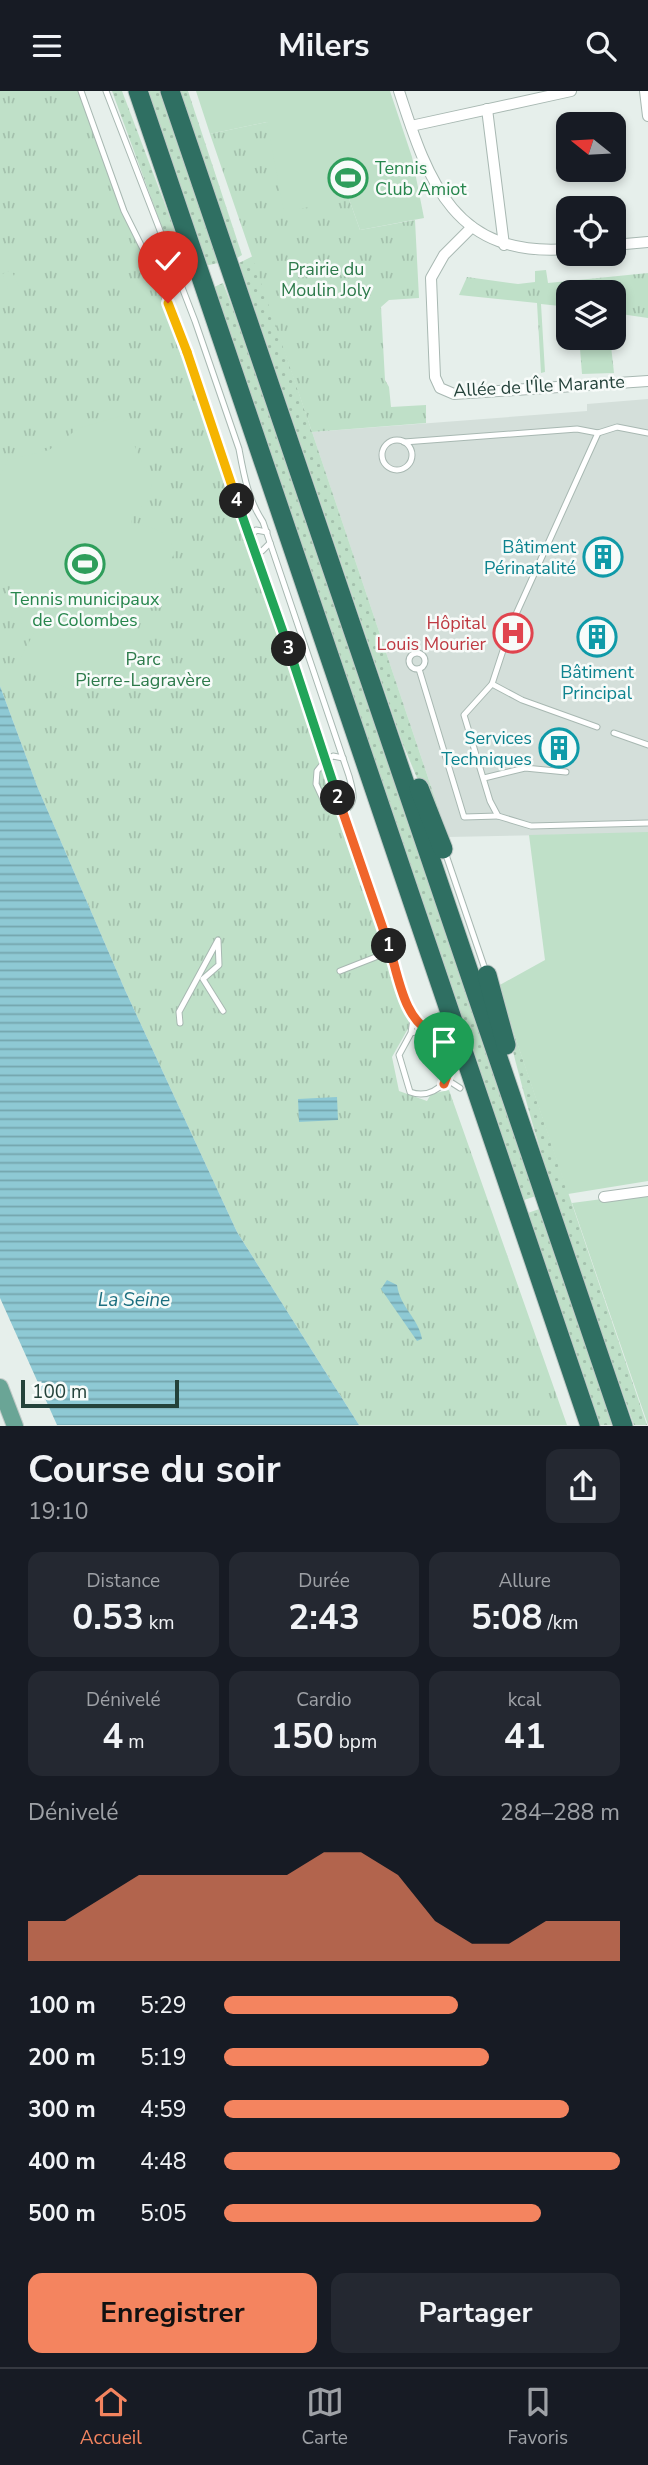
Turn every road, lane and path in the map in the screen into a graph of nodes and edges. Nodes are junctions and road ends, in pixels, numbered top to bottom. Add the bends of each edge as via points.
1 (81, 91) edge
2 (106, 91) edge
3 (138, 91) edge
4 (170, 91) edge
5 (399, 91) edge
6 (571, 91) edge
7 (645, 91) edge
8 (487, 109) junction
9 (648, 116) edge
10 (411, 126) junction
11 (472, 227) junction
12 (648, 242) edge
13 (504, 244) junction
14 (626, 244) edge
15 (556, 250) edge
16 (648, 381) edge
17 (597, 433) junction
18 (648, 433) edge
19 (404, 442) junction
20 (267, 532) junction
21 (250, 538) junction
22 (271, 543) junction
23 (253, 548) junction
24 (419, 669) dead end
25 (492, 684) junction
26 (597, 727) dead end
27 (614, 733) dead end
28 (648, 745) edge
29 (394, 751) junction
30 (343, 758) junction
31 (326, 761) junction
32 (566, 772) dead end
33 (484, 778) junction
34 (343, 812) junction
35 (498, 816) junction
36 (648, 823) edge
37 (443, 849) joint
38 (391, 951) junction
39 (340, 971) dead end
40 (487, 975) joint
41 (223, 1011) dead end
42 (413, 1018) junction
43 (180, 1023) dead end
44 (422, 1030) junction
45 (411, 1033) junction
46 (446, 1079) junction
47 (460, 1088) dead end
48 (516, 1110) junction
49 (648, 1191) edge
50 (604, 1197) dead end
51 (0, 1387) edge
52 (15, 1426) edge
53 (590, 1426) edge
54 (623, 1426) edge

1 - 21 lane via 124,211 189,358
2 - 20 lane via 195,321 239,449 242,473
3 - 53 highway
4 - 29 highway
5 - 10 street
6 - 8 street
7 - 9 street
8 - 10 street
8 - 13 street
10 - 11 street via 439,188
11 - 13 street
11 - 16 street, Allée de l'Île Marante via 444,255 431,278 435,377 440,388 454,394
12 - 14 street
13 - 15 street via 536,252
17 - 18 lane via 617,427
17 - 19 lane via 577,429
17 - 25 lane via 512,623
19 - 19 lane via 391,442 384,448 384,462 391,469 406,467 412,459
20 - 21 lane via 256,530
20 - 22 lane
21 - 23 lane
22 - 23 lane via 264,550
22 - 30 lane
23 - 31 lane
24 - 35 lane via 464,817
25 - 26 lane
25 - 33 lane via 464,715
27 - 28 lane
29 - 37 highway via 405,755
29 - 48 highway
30 - 31 lane via 333,756
30 - 34 lane via 354,796
31 - 34 lane
31 - 34 lane via 317,771 316,784 327,808
32 - 33 lane via 525,768
33 - 35 lane
34 - 38 lane
35 - 36 lane via 531,826
37 - 40 lane
38 - 39 lane
38 - 42 lane
40 - 48 highway via 521,1099
41 - 43 lane via 203,979 219,965 218,940 179,1012
42 - 44 lane
42 - 45 lane
44 - 45 lane
44 - 46 lane via 435,1033
45 - 46 lane via 399,1055 410,1092 424,1094
46 - 47 lane
48 - 54 highway
49 - 50 street
51 - 52 main road

